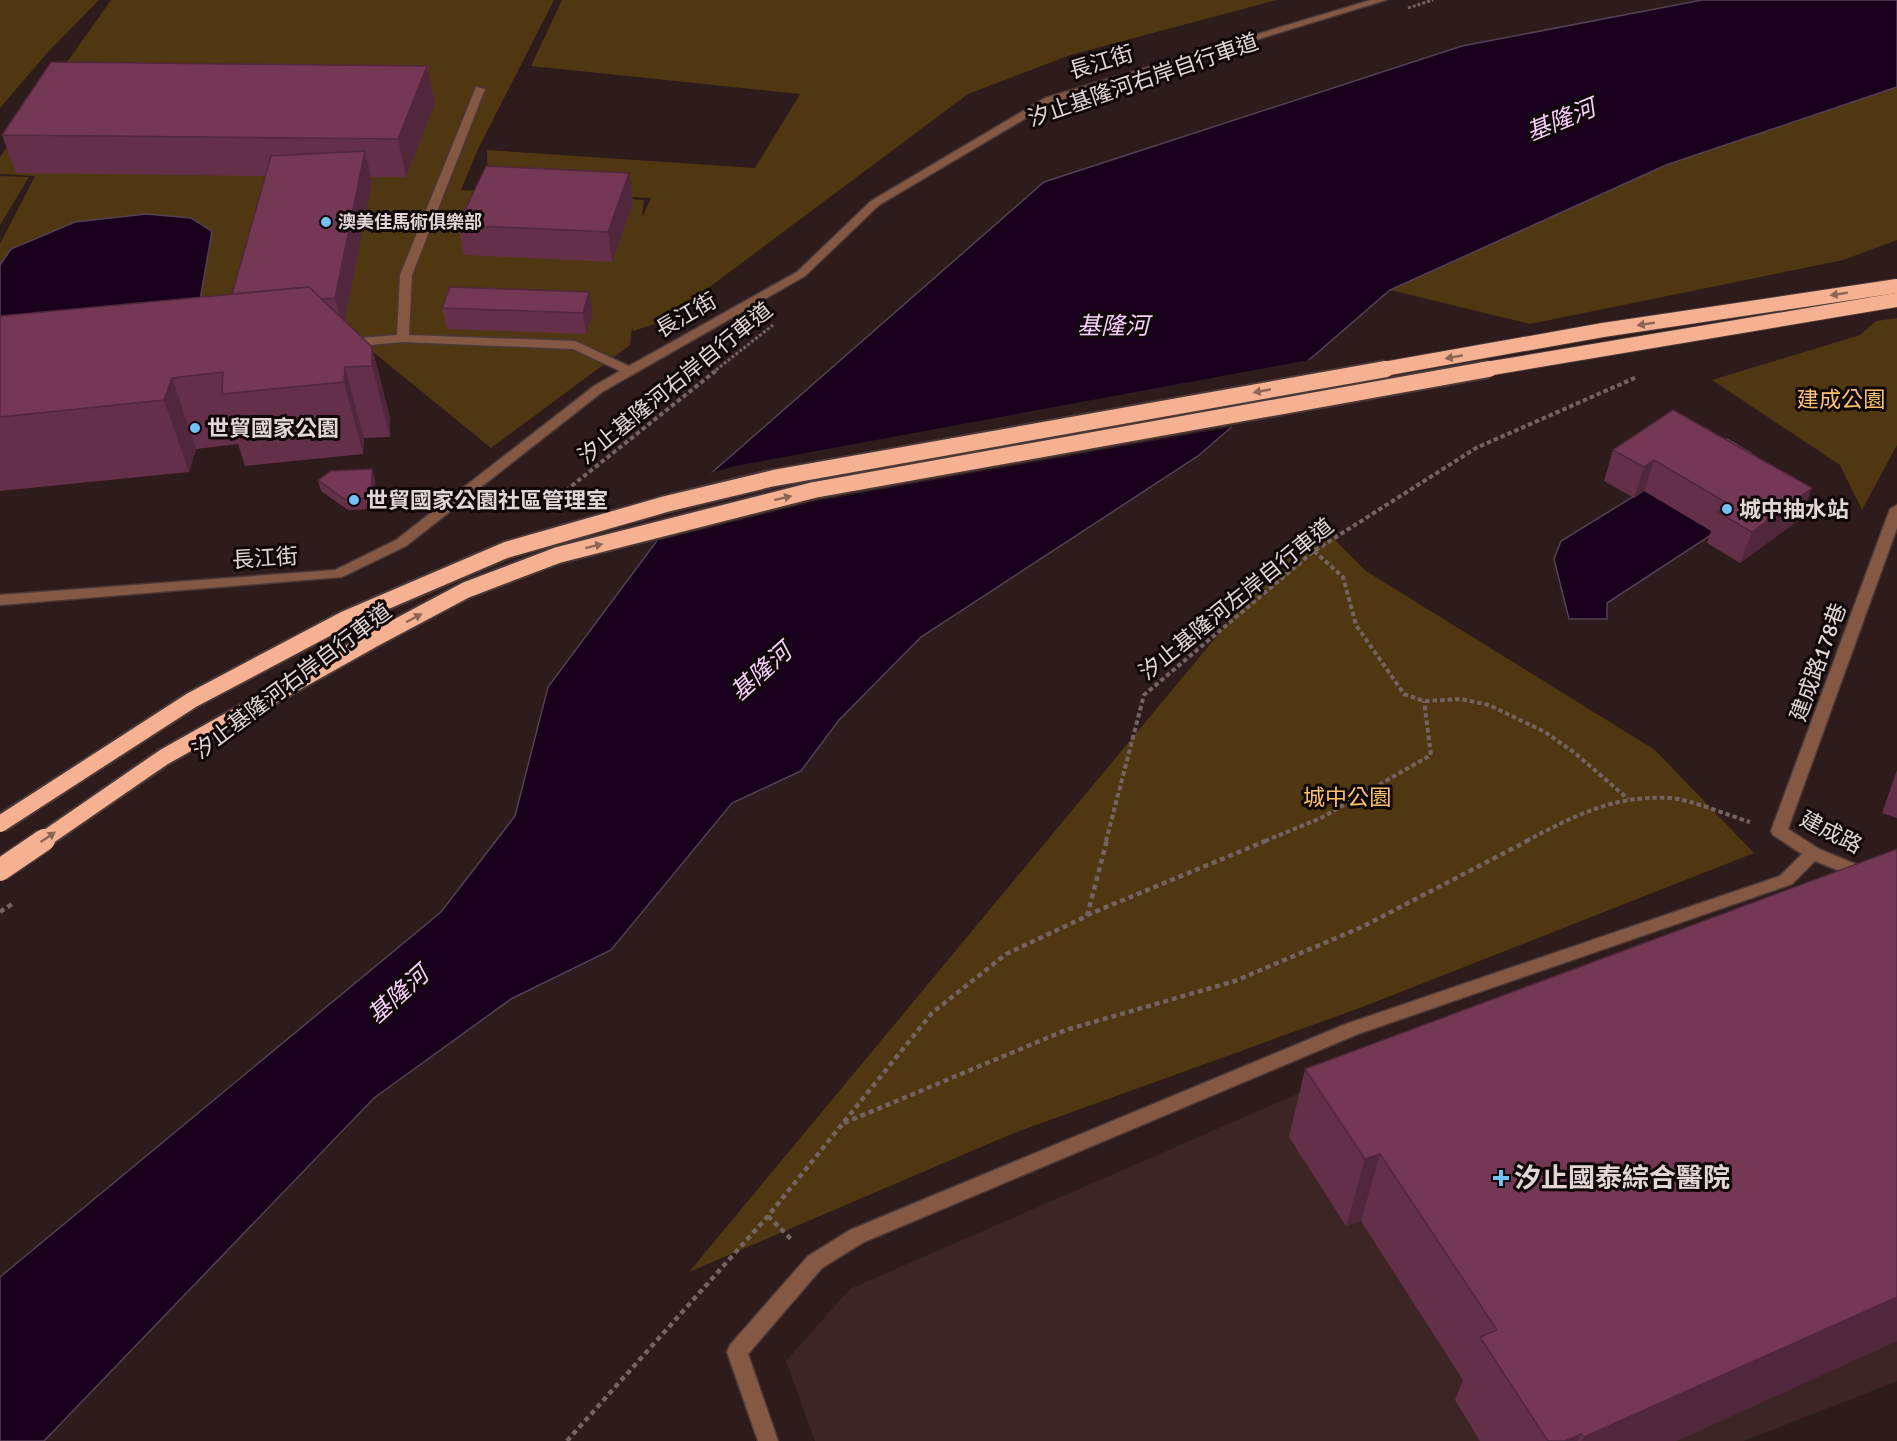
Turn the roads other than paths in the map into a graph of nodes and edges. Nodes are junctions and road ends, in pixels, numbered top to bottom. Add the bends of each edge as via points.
1 (1381, 0) edge
2 (480, 89) dead end
3 (1897, 286) edge
4 (1897, 300) edge
5 (403, 338) junction
6 (332, 344) edge
7 (630, 371) junction
8 (1897, 509) edge
9 (0, 600) edge
10 (0, 824) edge
11 (1779, 831) joint
12 (1813, 853) junction
13 (0, 870) edge
14 (1897, 888) edge
15 (768, 1441) edge

1 - 7 lane, 長江街 via 1049,100 875,203 801,274
2 - 5 lane via 406,276
3 -> 10 highway, bridge via 1603,330 774,478 666,504 506,550 345,620 192,700
13 -> 4 highway, bridge via 164,757 466,590 558,555 814,490 1452,375
5 - 6 lane
5 - 7 lane via 575,345
7 - 9 lane, 長江街 via 598,389 401,543 337,574
8 - 11 lane, 建成路178巷
11 - 12 lane, 建成路
12 - 14 lane, 建成路
12 - 15 lane via 1786,880 1352,1029 857,1236 815,1262 737,1352

